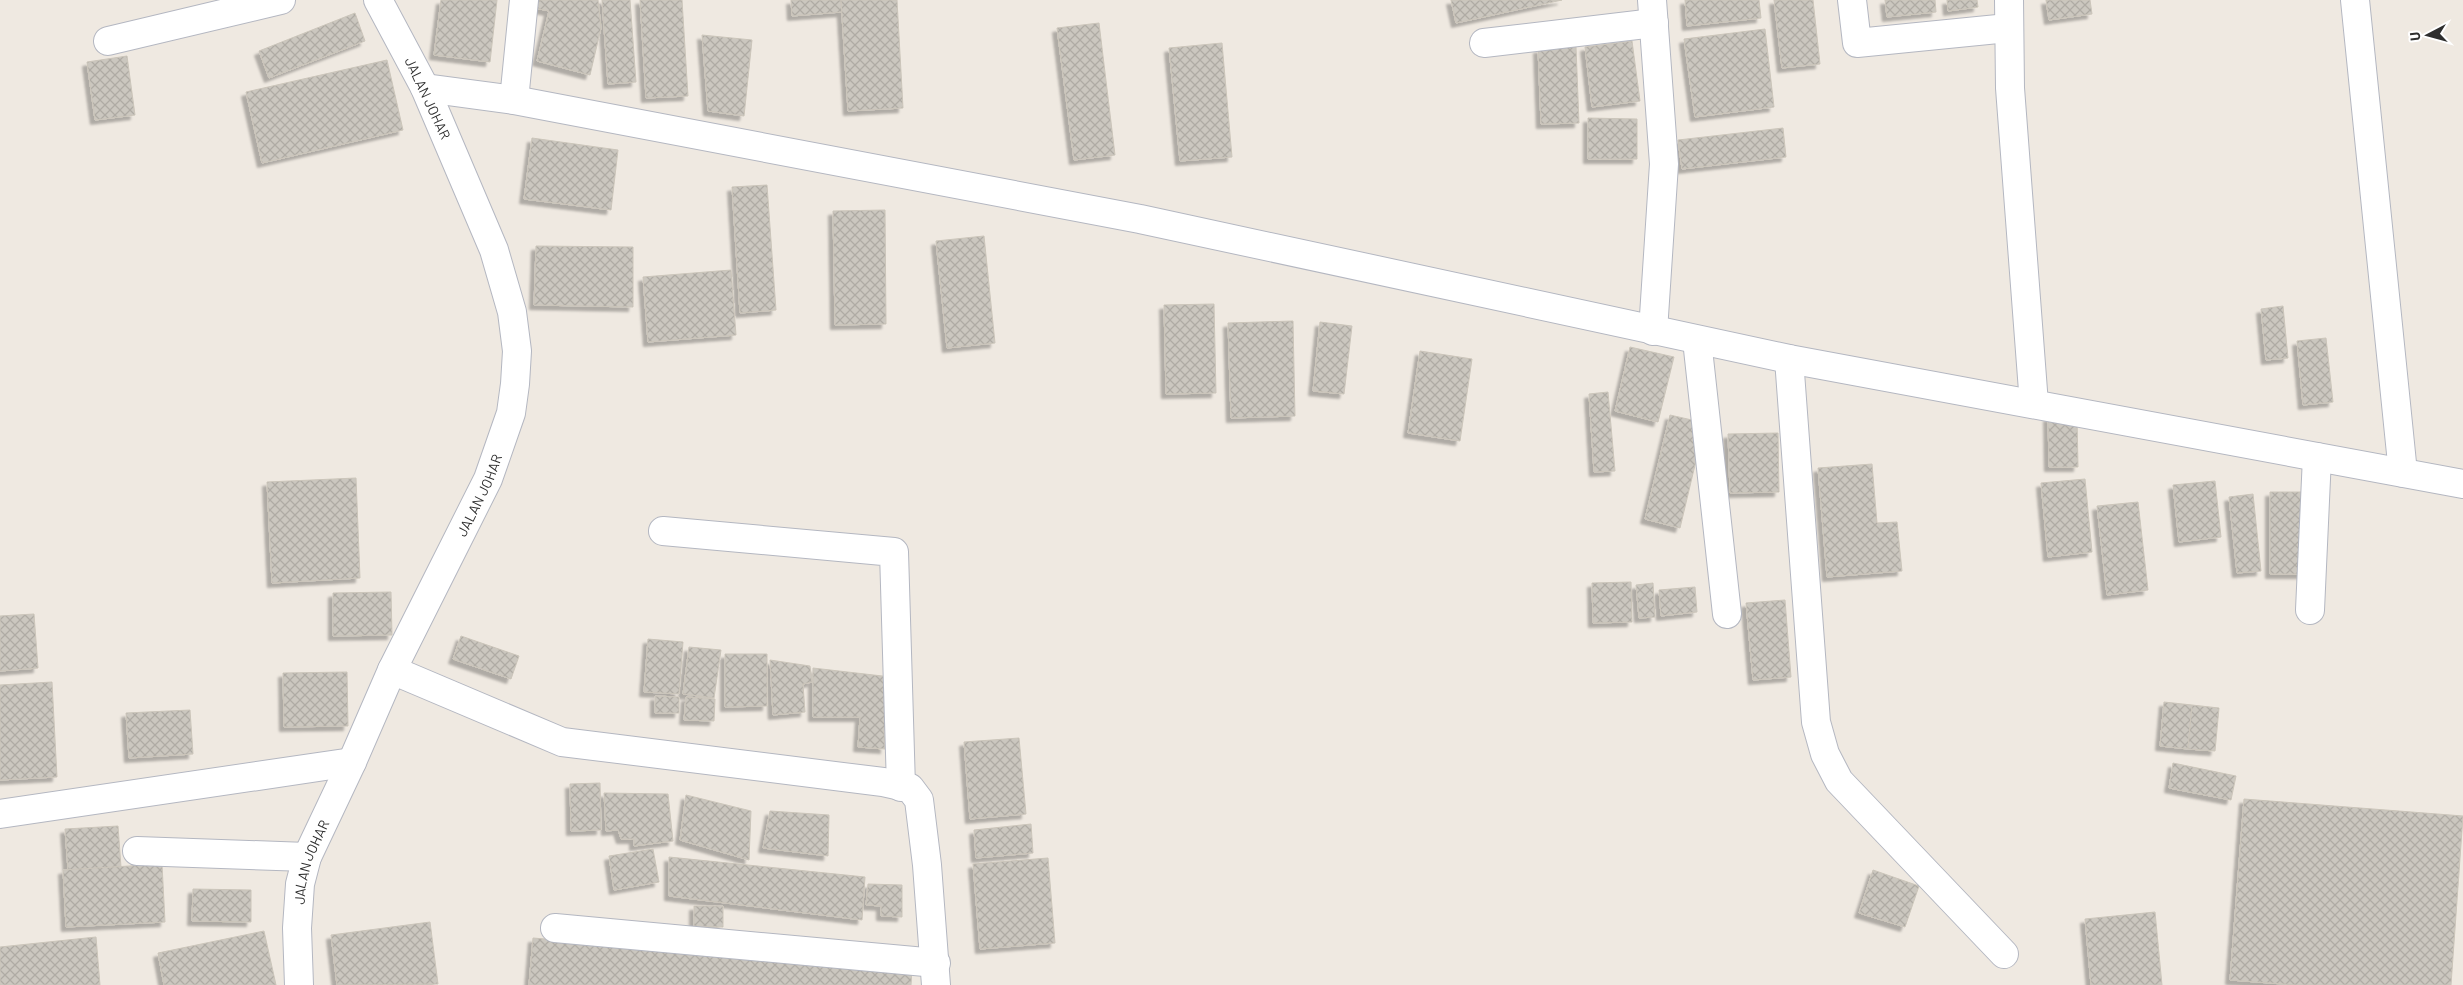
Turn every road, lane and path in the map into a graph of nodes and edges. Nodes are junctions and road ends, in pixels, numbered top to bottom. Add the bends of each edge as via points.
1 (281, 0) edge
2 (378, 0) edge
3 (524, 0) edge
4 (1852, 0) edge
5 (2008, 0) edge
6 (2355, 0) edge
7 (1653, 11) edge
8 (2008, 28) junction
9 (108, 41) dead end
10 (1484, 43) dead end
11 (425, 88) junction
12 (514, 100) junction
13 (1652, 331) junction
14 (1697, 340) junction
15 (1789, 359) junction
16 (2034, 404) junction
17 (2317, 457) junction
18 (2403, 473) junction
19 (2463, 484) edge
20 (663, 531) dead end
21 (2310, 610) dead end
22 (1727, 614) dead end
23 (392, 670) junction
24 (352, 762) junction
25 (901, 786) junction
26 (0, 814) edge
27 (136, 851) dead end
28 (307, 856) junction
29 (555, 928) dead end
30 (2004, 954) dead end
31 (936, 974) edge
32 (299, 985) edge

1 - 9 street
2 - 11 street, JALAN JOHAR
3 - 12 street
4 - 8 street via 1858,43
5 - 8 street
6 - 18 street
7 - 10 street
7 - 13 street via 1664,164
8 - 16 street
11 - 12 street
11 - 23 street, JALAN JOHAR via 494,250 512,312 517,351 511,413 488,479
12 - 13 street via 1140,219
13 - 14 street
14 - 15 street
14 - 22 street
15 - 16 street
15 - 30 street via 1816,722 1825,754 1839,781
16 - 17 street
17 - 18 street
17 - 21 street
18 - 19 street
20 - 25 street via 894,552
23 - 24 street, JALAN JOHAR
23 - 25 street via 562,742
24 - 26 street
24 - 28 street, JALAN JOHAR
25 - 31 street via 910,788 919,800
27 - 28 street
28 - 32 street, JALAN JOHAR via 300,884 297,928
29 - 31 street

